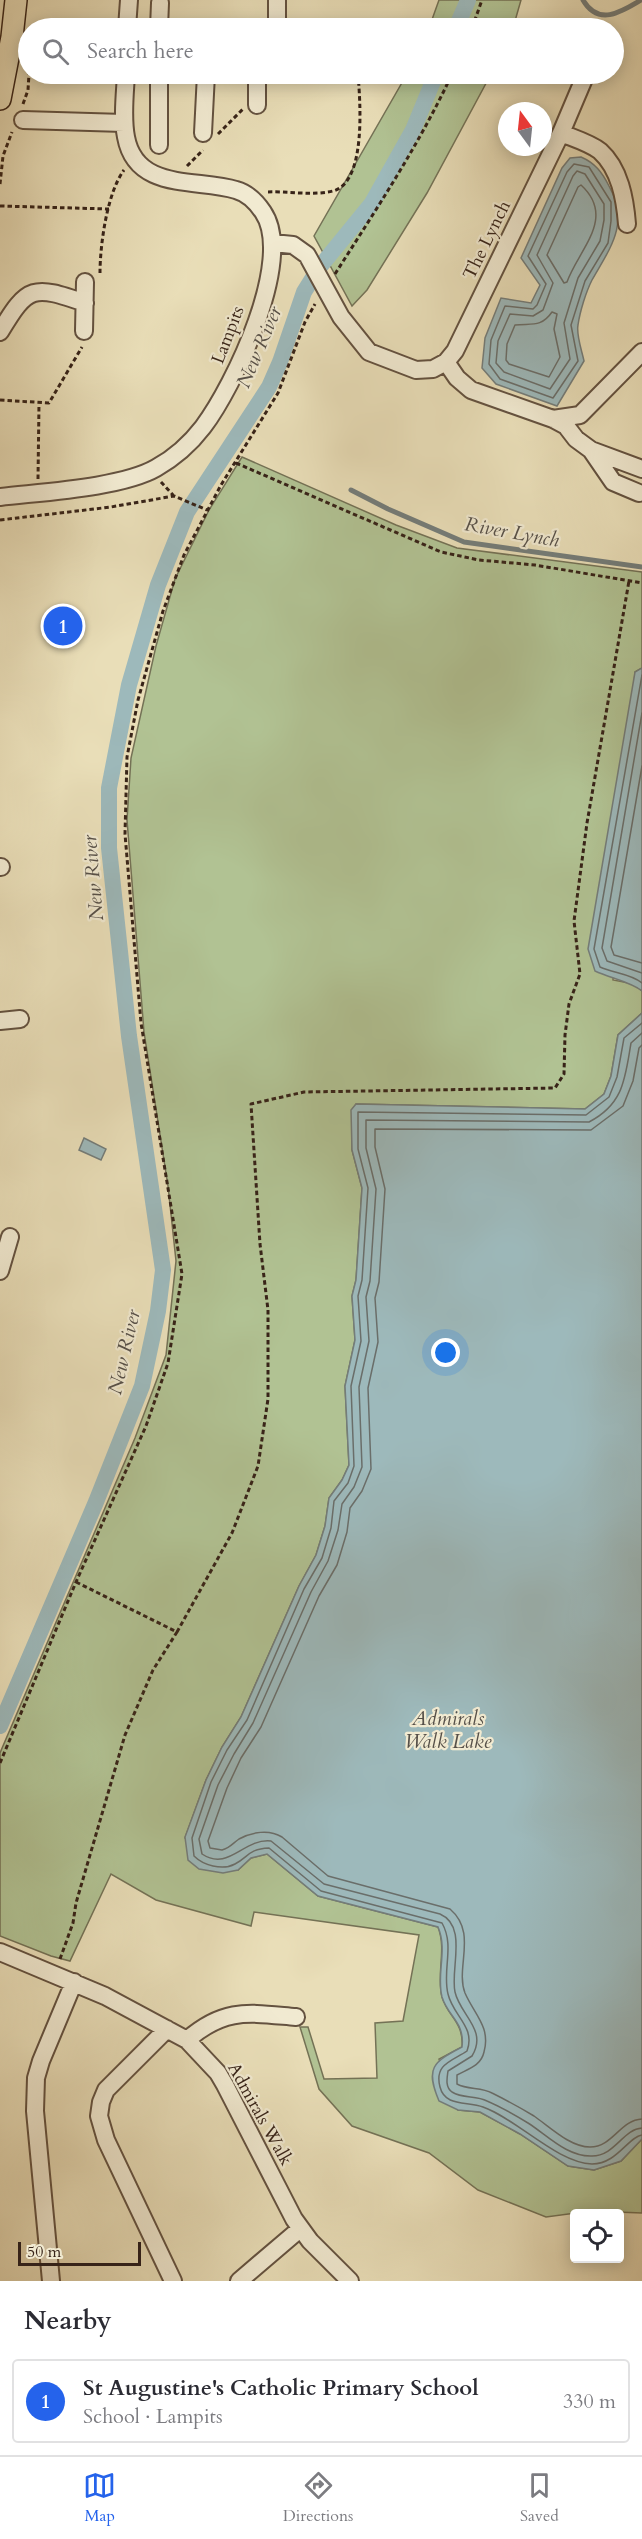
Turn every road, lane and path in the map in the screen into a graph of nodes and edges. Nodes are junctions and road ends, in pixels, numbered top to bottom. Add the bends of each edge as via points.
1 (16, 0) edge
2 (129, 0) edge
3 (277, 0) edge
4 (483, 0) edge
5 (160, 3) dead end
6 (128, 18) edge
7 (159, 18) edge
8 (277, 18) edge
9 (476, 18) edge
10 (126, 84) edge
11 (159, 84) edge
12 (205, 84) edge
13 (257, 84) edge
14 (358, 84) edge
15 (447, 84) edge
16 (582, 84) edge
17 (0, 99) edge
18 (257, 105) dead end
19 (23, 120) dead end
20 (124, 123) junction
21 (203, 133) dead end
22 (561, 133) junction
23 (159, 145) dead end
24 (135, 158) junction
25 (3, 161) dead end
26 (0, 167) edge
27 (254, 201) junction
28 (0, 206) edge
29 (110, 209) junction
30 (627, 224) dead end
31 (273, 243) junction
32 (85, 282) joint
33 (323, 286) junction
34 (85, 303) junction
35 (84, 331) joint
36 (0, 332) edge
37 (642, 352) edge
38 (446, 362) junction
39 (0, 400) edge
40 (39, 403) junction
41 (553, 419) junction
42 (591, 450) junction
43 (236, 463) junction
44 (642, 469) edge
45 (37, 493) junction
46 (639, 493) dead end
47 (0, 498) edge
48 (207, 510) junction
49 (0, 520) edge
50 (629, 581) junction
51 (642, 583) edge
52 (20, 1019) dead end
53 (0, 1021) edge
54 (10, 1237) dead end
55 (0, 1271) edge
56 (76, 1582) junction
57 (177, 1632) junction
58 (0, 1763) edge
59 (0, 1952) edge
60 (54, 1975) junction
61 (74, 1982) junction
62 (296, 2017) dead end
63 (167, 2028) junction
64 (187, 2040) junction
65 (300, 2229) junction
66 (51, 2281) edge
67 (173, 2281) edge
68 (239, 2281) edge
69 (350, 2281) edge

1 - 17 main road
2 - 6 street
3 - 8 street
4 - 9 path
5 - 7 street
10 - 20 street
11 - 23 street
12 - 21 street
13 - 18 street
14 - 27 path via 356,162 345,183 332,191 269,192
15 - 33 path via 409,159 333,278
16 - 22 street, The Lynch
19 - 20 street
20 - 24 street
22 - 30 street via 599,150 611,165 624,196
22 - 38 street, The Lynch via 455,351
24 - 27 street via 160,177 236,190
24 - 29 path via 118,180
25 - 26 path
27 - 31 street, Lampits via 268,220
28 - 29 path
29 - 32 path via 100,244 100,275
31 - 33 street via 293,245 307,255
31 - 45 street, Lampits via 269,278 246,350 217,406 188,445 142,474
32 - 34 street
33 - 38 street via 350,329 376,356 416,370 434,369
33 - 43 path via 278,393
34 - 35 street
34 - 36 street via 44,290 32,294 17,304
35 - 40 path via 85,342 49,403
37 - 41 street via 580,415
38 - 41 street via 471,390
39 - 40 path
40 - 45 path
41 - 42 street
42 - 44 street
42 - 46 street via 613,482
43 - 48 path
43 - 50 path via 441,552
45 - 47 street, Lampits
48 - 49 path via 179,496
48 - 56 path via 173,584 138,700 127,757 124,808 141,1023 182,1275 168,1363 157,1395
50 - 51 path
50 - 57 path via 574,921 580,974 565,1035 564,1074 555,1088 304,1092 251,1104 268,1310 268,1399 254,1477 232,1533
52 - 53 street
54 - 55 street
56 - 57 path
56 - 58 path
57 - 60 path via 153,1670 125,1735 73,1923
59 - 60 street, Admirals Walk
60 - 61 street, Admirals Walk
61 - 63 street, Admirals Walk
61 - 66 street via 36,2078 35,2111
62 - 64 street via 232,2014 212,2021
63 - 64 street, Admirals Walk
63 - 67 street via 106,2090 99,2116 114,2161
64 - 65 street, Admirals Walk via 218,2073
65 - 68 street
65 - 69 street, Admirals Walk

